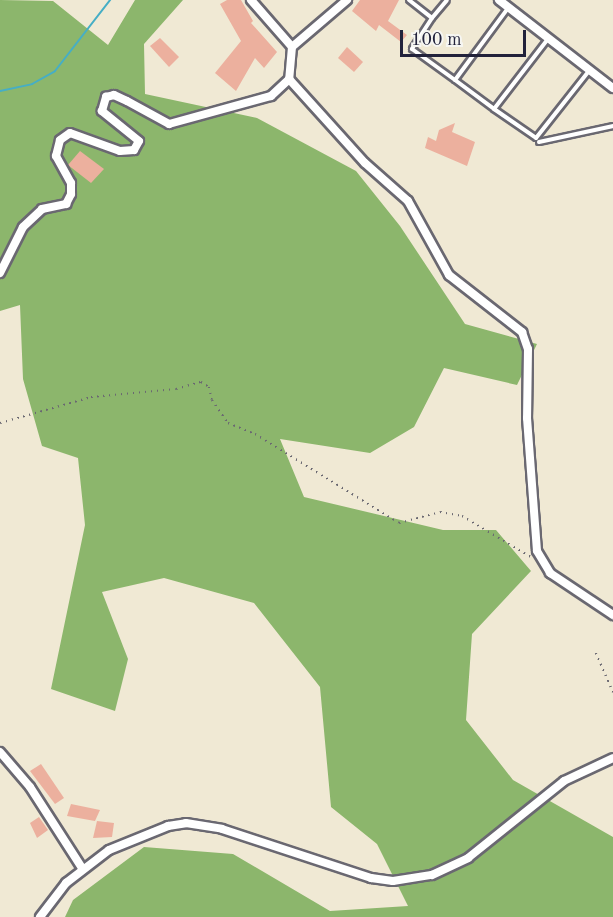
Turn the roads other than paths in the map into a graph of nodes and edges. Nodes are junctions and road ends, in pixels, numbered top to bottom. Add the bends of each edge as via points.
1 (251, 0) edge
2 (347, 0) edge
3 (409, 0) edge
4 (447, 0) edge
5 (500, 0) edge
6 (508, 7) junction
7 (432, 18) junction
8 (549, 39) junction
9 (292, 47) junction
10 (590, 70) junction
11 (289, 79) junction
12 (455, 80) junction
13 (613, 88) edge
14 (494, 109) junction
15 (613, 126) edge
16 (538, 142) dead end
17 (0, 273) edge
18 (613, 615) edge
19 (0, 752) edge
20 (613, 758) edge
21 (82, 868) junction
22 (40, 917) edge

1 - 9 street
2 - 9 street
3 - 7 lane
4 - 7 lane
5 - 6 street
6 - 8 street
6 - 12 lane
7 - 12 lane via 412,49
8 - 10 street
8 - 14 lane
9 - 11 street
10 - 13 street
10 - 14 lane via 536,138
11 - 17 street via 271,96 169,124 114,95 106,98 102,111 139,141 134,150 120,151 70,133 60,140 56,156 71,183 71,194 66,204 42,209 23,227
11 - 18 street via 365,163 408,201 449,276 510,320 527,341 533,528 542,563 560,581
12 - 14 lane
15 - 16 lane
19 - 21 street via 30,787
20 - 21 street via 551,790 458,864 413,879 371,878 222,829 186,823 135,837
21 - 22 street via 53,897

